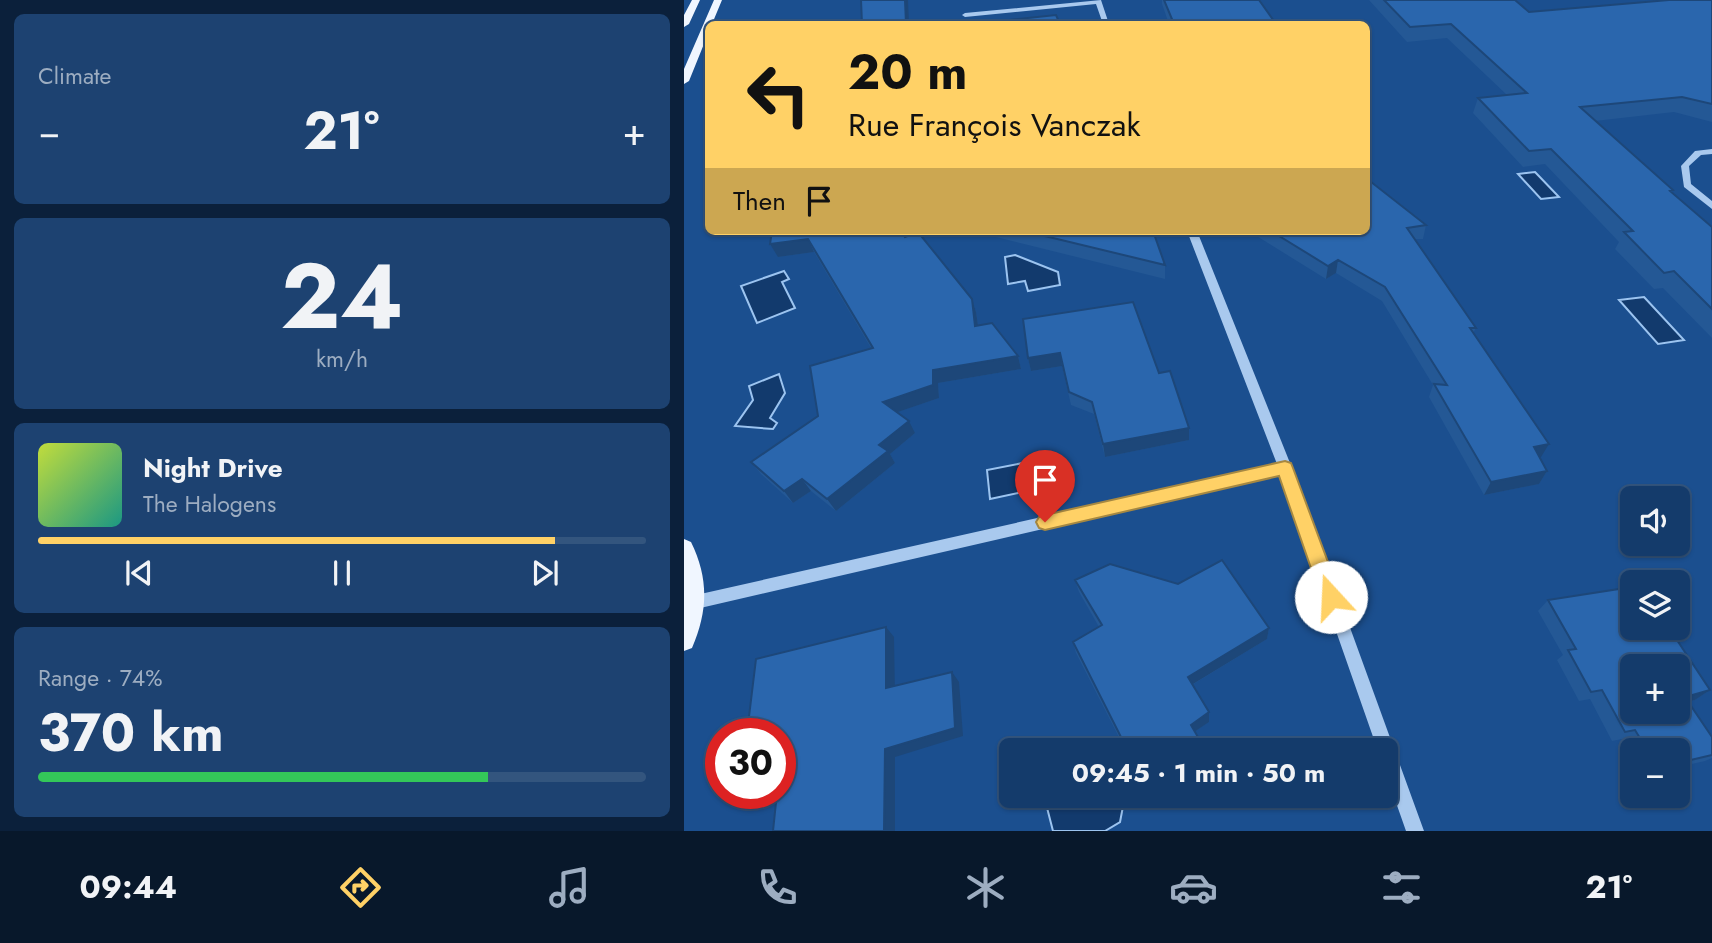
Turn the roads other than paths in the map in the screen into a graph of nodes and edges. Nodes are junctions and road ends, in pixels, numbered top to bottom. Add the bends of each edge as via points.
1 (696, 0) edge
2 (718, 0) edge
3 (1098, 1) edge
4 (965, 15) dead end
5 (709, 21) edge
6 (1105, 21) edge
7 (684, 24) edge
8 (705, 31) edge
9 (684, 81) edge
10 (1712, 151) edge
11 (1712, 206) edge
12 (1194, 235) edge
13 (1285, 468) junction
14 (684, 548) edge
15 (696, 602) junction
16 (684, 640) edge
17 (1415, 831) edge

1 - 7 main road
2 - 5 main road
3 - 4 street
3 - 6 street
8 - 9 main road
10 - 11 street via 1698,153 1684,166 1687,185
12 - 13 street
13 - 15 street
13 - 17 street
14 - 15 main road via 694,570
15 - 16 main road

